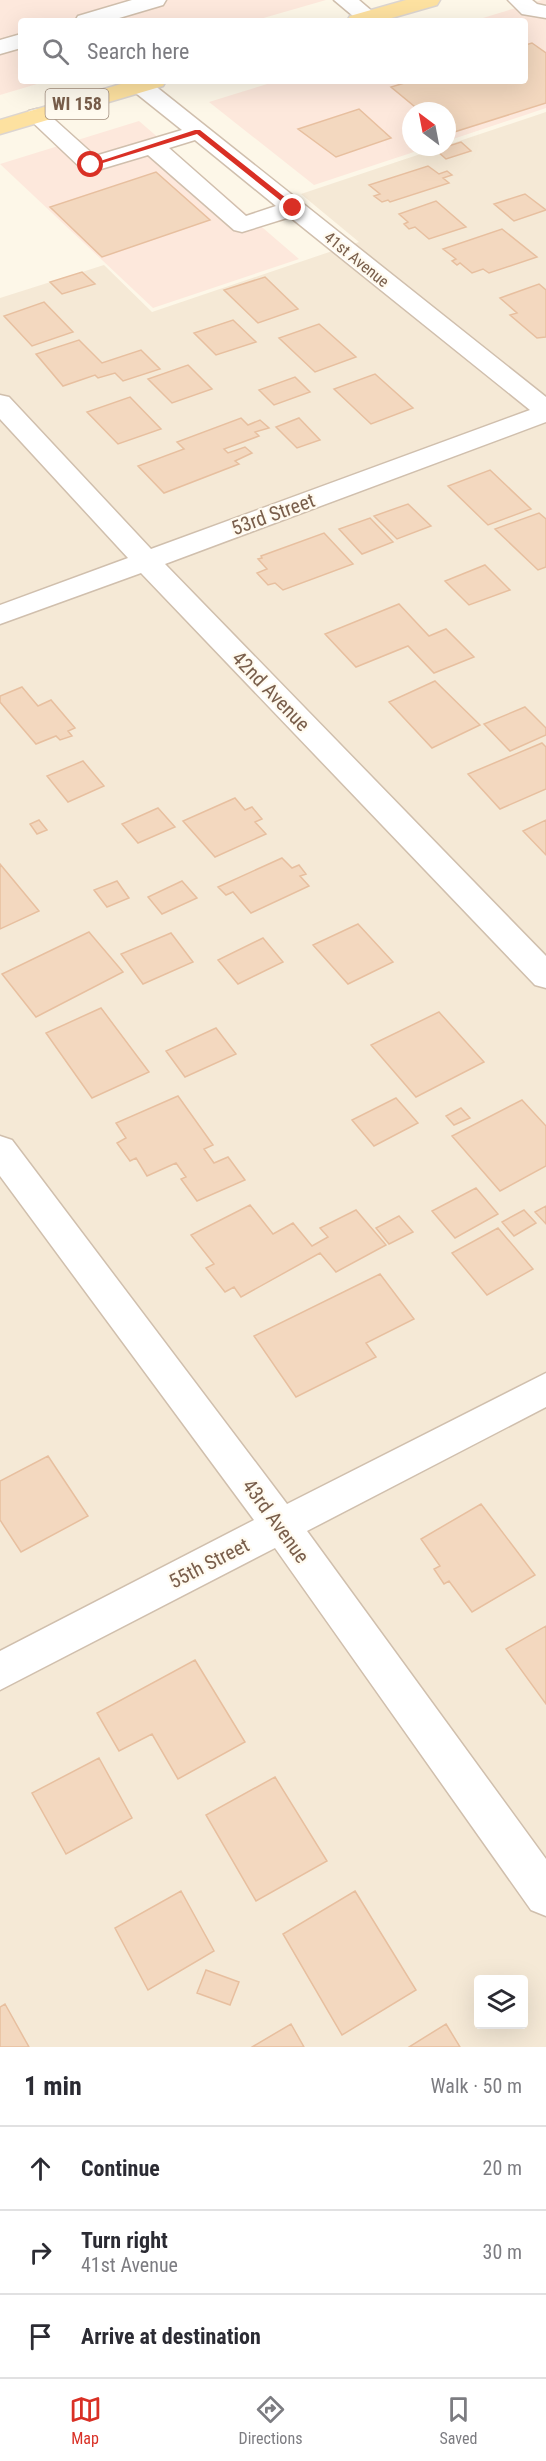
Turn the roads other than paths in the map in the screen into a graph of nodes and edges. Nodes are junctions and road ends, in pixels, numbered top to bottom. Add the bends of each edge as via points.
1 (345, 0) edge
2 (429, 0) edge
3 (519, 0) edge
4 (145, 1) edge
5 (546, 12) edge
6 (95, 18) edge
7 (362, 18) edge
8 (366, 18) edge
9 (18, 42) edge
10 (0, 47) edge
11 (144, 84) edge
12 (148, 84) edge
13 (37, 116) junction
14 (0, 127) edge
15 (198, 132) junction
16 (152, 146) junction
17 (293, 208) junction
18 (0, 403) edge
19 (546, 412) edge
20 (146, 561) junction
21 (0, 615) edge
22 (546, 976) edge
23 (0, 1150) edge
24 (546, 1389) edge
25 (280, 1526) junction
26 (0, 1671) edge
27 (546, 1896) edge

1 - 7 street
2 - 8 main road
3 - 5 street via 530,9
4 - 6 street
9 - 10 street
11 - 13 main road, WI 158
12 - 15 street, 41st Avenue
13 - 14 main road, WI 158
13 - 16 street via 91,165
15 - 16 street
15 - 17 street, 41st Avenue
16 - 17 street via 242,225
17 - 19 street, 41st Avenue
18 - 20 street, 42nd Avenue
19 - 20 street, 53rd Street
20 - 21 street, 53rd Street
20 - 22 street, 42nd Avenue
23 - 25 street, 43rd Avenue
24 - 25 street, 55th Street
25 - 26 street, 55th Street
25 - 27 street, 43rd Avenue

